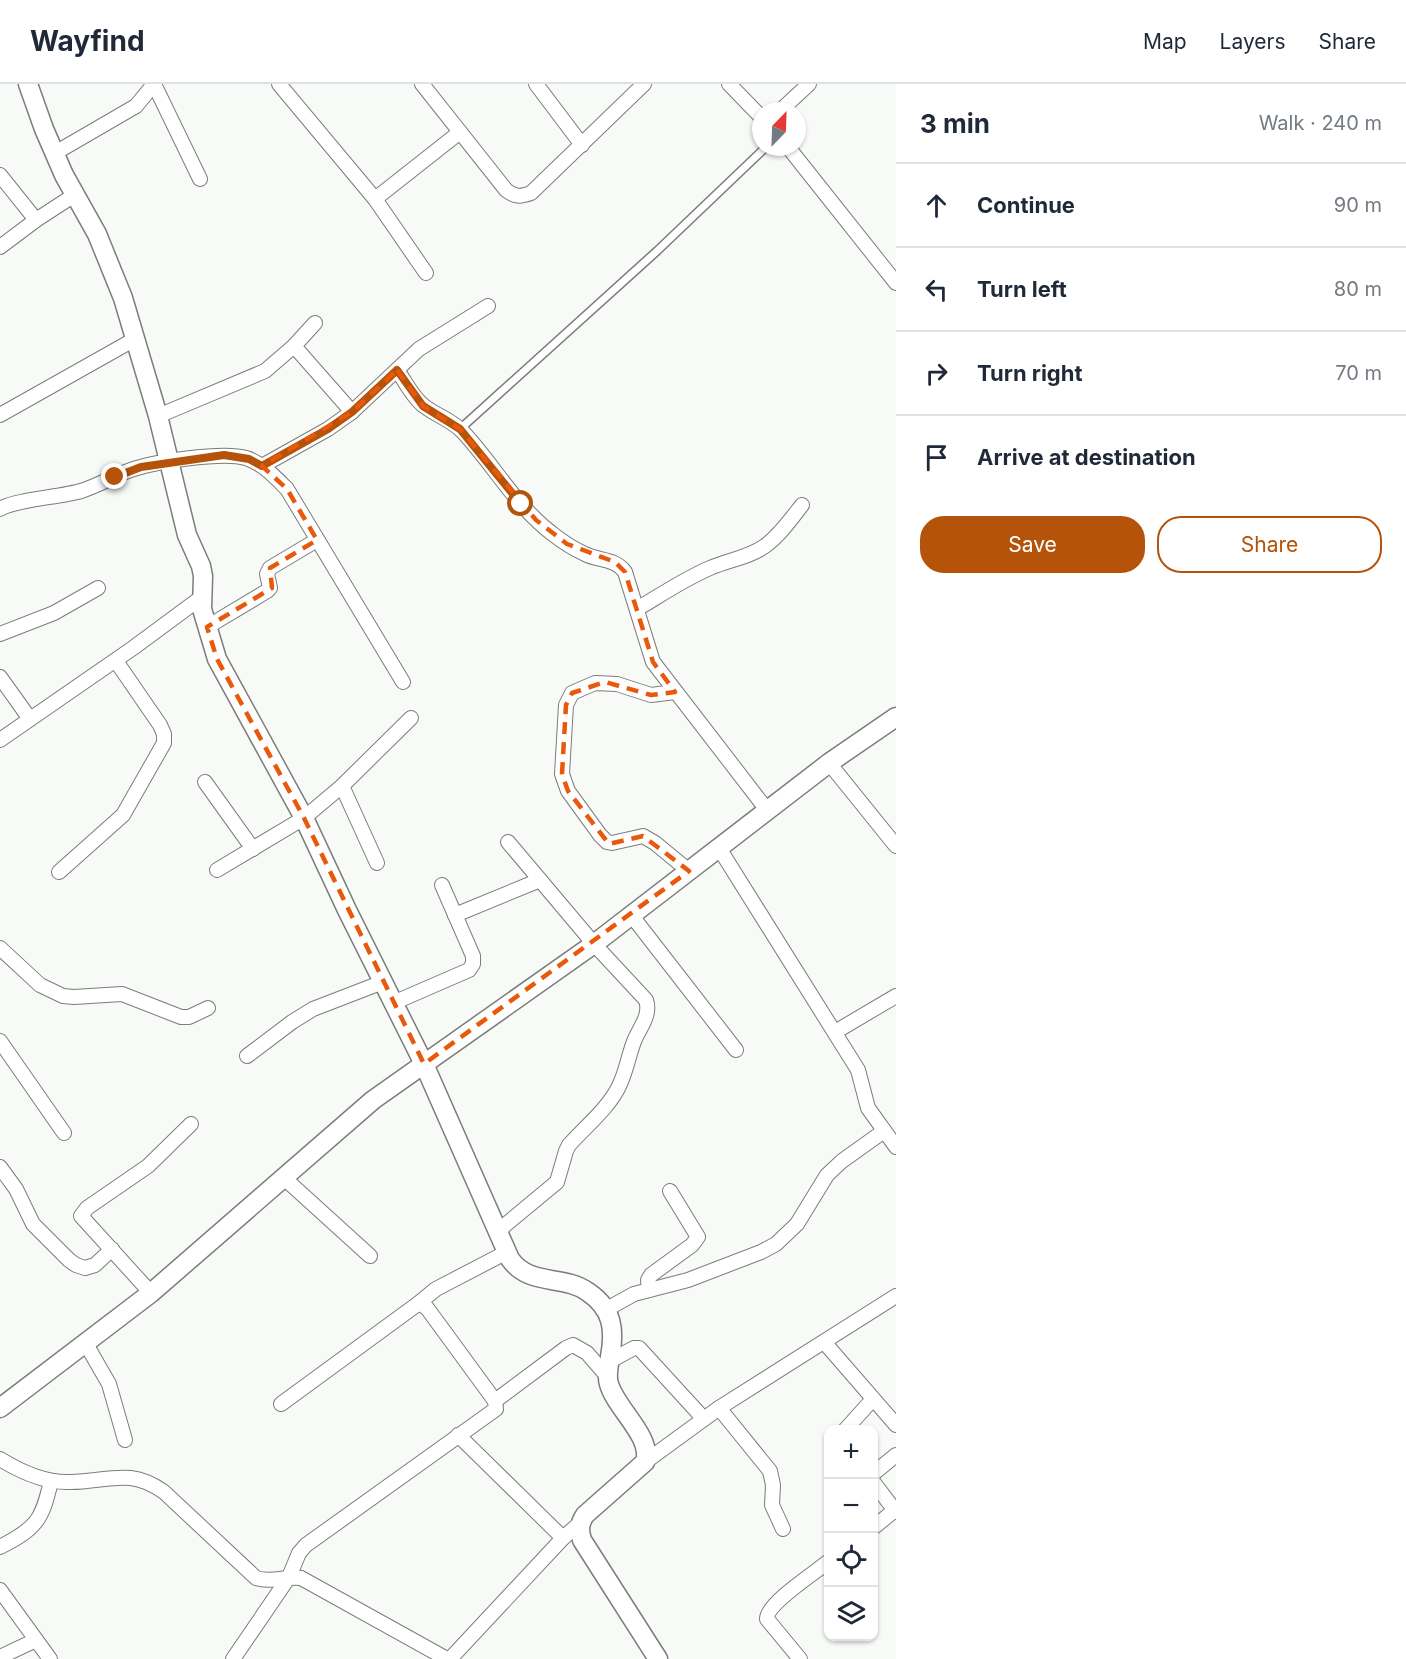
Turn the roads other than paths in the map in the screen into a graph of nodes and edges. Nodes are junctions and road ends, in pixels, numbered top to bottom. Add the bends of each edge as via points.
1 (28, 84) edge
2 (154, 84) edge
3 (279, 84) edge
4 (422, 84) edge
5 (536, 84) edge
6 (644, 84) edge
7 (729, 84) edge
8 (809, 84) edge
9 (790, 102) edge
10 (752, 108) edge
11 (460, 132) junction
12 (582, 145) junction
13 (55, 153) junction
14 (757, 156) edge
15 (795, 156) edge
16 (0, 176) edge
17 (200, 180) dead end
18 (76, 194) junction
19 (375, 199) junction
20 (36, 220) junction
21 (0, 247) edge
22 (426, 273) dead end
23 (896, 283) edge
24 (488, 306) dead end
25 (315, 322) dead end
26 (135, 339) junction
27 (294, 346) junction
28 (397, 370) junction
29 (352, 412) junction
30 (0, 415) edge
31 (158, 416) junction
32 (460, 429) junction
33 (169, 462) junction
34 (262, 466) junction
35 (802, 505) dead end
36 (0, 509) edge
37 (317, 540) junction
38 (98, 588) dead end
39 (202, 597) junction
40 (637, 609) junction
41 (207, 627) junction
42 (0, 634) edge
43 (116, 661) junction
44 (0, 678) edge
45 (403, 682) dead end
46 (675, 692) junction
47 (896, 717) edge
48 (30, 718) junction
49 (411, 718) dead end
50 (0, 740) edge
51 (829, 763) junction
52 (205, 782) dead end
53 (342, 786) junction
54 (767, 810) junction
55 (304, 818) junction
56 (508, 842) dead end
57 (896, 846) edge
58 (719, 848) junction
59 (253, 849) junction
60 (377, 863) dead end
61 (217, 870) dead end
62 (689, 871) junction
63 (59, 872) dead end
64 (540, 880) junction
65 (442, 885) dead end
66 (455, 915) junction
67 (632, 916) junction
68 (594, 944) junction
69 (0, 948) edge
70 (383, 982) junction
71 (896, 996) edge
72 (393, 1003) junction
73 (208, 1008) dead end
74 (835, 1032) junction
75 (0, 1041) edge
76 (736, 1050) dead end
77 (248, 1056) dead end
78 (424, 1065) junction
79 (191, 1124) dead end
80 (884, 1131) junction
81 (64, 1133) dead end
82 (896, 1147) edge
83 (0, 1167) edge
84 (283, 1177) junction
85 (670, 1191) dead end
86 (498, 1231) junction
87 (112, 1250) junction
88 (507, 1252) junction
89 (370, 1256) dead end
90 (649, 1290) junction
91 (152, 1293) junction
92 (896, 1296) edge
93 (419, 1303) junction
94 (605, 1310) junction
95 (824, 1342) junction
96 (86, 1344) junction
97 (609, 1368) junction
98 (873, 1399) junction
99 (495, 1401) junction
100 (281, 1404) dead end
101 (0, 1408) edge
102 (719, 1408) junction
103 (704, 1419) junction
104 (850, 1425) edge
105 (896, 1425) edge
106 (459, 1435) junction
107 (125, 1440) dead end
108 (896, 1455) edge
109 (0, 1459) edge
110 (645, 1462) junction
111 (878, 1469) edge
112 (51, 1481) junction
113 (878, 1489) edge
114 (895, 1511) edge
115 (580, 1523) junction
116 (878, 1523) edge
117 (783, 1529) dead end
118 (563, 1538) junction
119 (0, 1547) edge
120 (824, 1565) edge
121 (289, 1577) junction
122 (0, 1590) edge
123 (36, 1640) junction
124 (0, 1657) edge
125 (50, 1659) edge
126 (233, 1659) edge
127 (448, 1659) edge
128 (658, 1659) edge
129 (800, 1659) edge

1 - 13 street
2 - 13 street via 136,106
2 - 17 street
3 - 19 street
4 - 11 street
5 - 12 street
6 - 12 street
7 - 10 street
8 - 9 street
11 - 12 street via 506,190 521,197 531,193
11 - 19 street
13 - 18 street
14 - 32 lane
15 - 23 street
16 - 20 street
18 - 20 street
18 - 26 street via 107,256
19 - 22 street
20 - 21 street
24 - 28 street via 432,339
25 - 27 street
26 - 30 street
26 - 31 street
27 - 29 street
27 - 31 street via 266,371
28 - 29 street
28 - 32 street via 423,406
29 - 34 street
31 - 33 street
32 - 40 street via 536,520 583,553 621,566
33 - 34 street via 224,455 249,459
33 - 36 street via 135,469 82,491
33 - 39 street via 187,535 201,566
34 - 37 street via 287,489
35 - 40 street via 763,547 698,574
37 - 41 street via 270,568 267,591
37 - 45 street
38 - 42 street via 54,613
39 - 41 street
39 - 43 street
40 - 46 street via 653,662
41 - 55 street via 217,659
43 - 48 street
43 - 63 street via 160,725 164,742 123,815
44 - 48 street
46 - 54 street
46 - 62 street via 651,695 605,682 572,693 566,705 562,774 568,791 607,842 643,836
47 - 51 street
48 - 50 street
49 - 53 street
51 - 54 street
51 - 57 street
52 - 59 street
53 - 55 street
53 - 60 street
54 - 58 street
55 - 59 street
55 - 70 street
56 - 64 street
58 - 62 street
58 - 74 street
59 - 61 street
62 - 67 street
64 - 66 street
64 - 68 street
65 - 66 street
66 - 72 street via 474,964 469,970
67 - 68 street
67 - 76 street
68 - 78 street
68 - 86 street via 646,1000 647,1015 616,1091 569,1145 556,1182
69 - 73 street via 40,985 63,996 122,994 181,1017
70 - 72 street
70 - 77 street via 313,1009
71 - 74 street
72 - 78 street
74 - 80 street via 858,1070 868,1108
75 - 81 street
78 - 84 street via 373,1100
78 - 86 street
79 - 87 street via 148,1166 82,1211 86,1222
80 - 82 street
80 - 90 street via 827,1174 797,1224 776,1244 688,1280
83 - 87 street via 33,1224 69,1260 86,1268
84 - 89 street
84 - 91 street
85 - 90 street via 698,1237 651,1275
86 - 88 street
87 - 91 street
88 - 93 street via 436,1289
88 - 94 street via 517,1268 536,1277 578,1286
90 - 94 street
91 - 96 street
92 - 95 street
93 - 99 street via 427,1308
93 - 100 street
94 - 97 street via 614,1338
95 - 98 street
95 - 102 street
96 - 101 street
96 - 107 street via 109,1384
97 - 99 street via 573,1345
97 - 103 street via 639,1348
97 - 110 street via 615,1398 645,1444
98 - 104 street
98 - 105 street
99 - 106 street via 496,1408 490,1414
102 - 103 street
102 - 117 street via 770,1471 772,1505
103 - 110 street
106 - 118 street
106 - 121 street via 306,1545
108 - 111 street
109 - 112 street
110 - 115 street
112 - 119 street via 45,1508 37,1522
112 - 121 street via 123,1477 150,1482 256,1578
113 - 114 street
114 - 116 street
115 - 118 street
115 - 128 street via 582,1540
118 - 127 street
120 - 129 street via 766,1614
121 - 126 street
121 - 127 street via 312,1583
122 - 123 street
123 - 124 street
123 - 125 street

